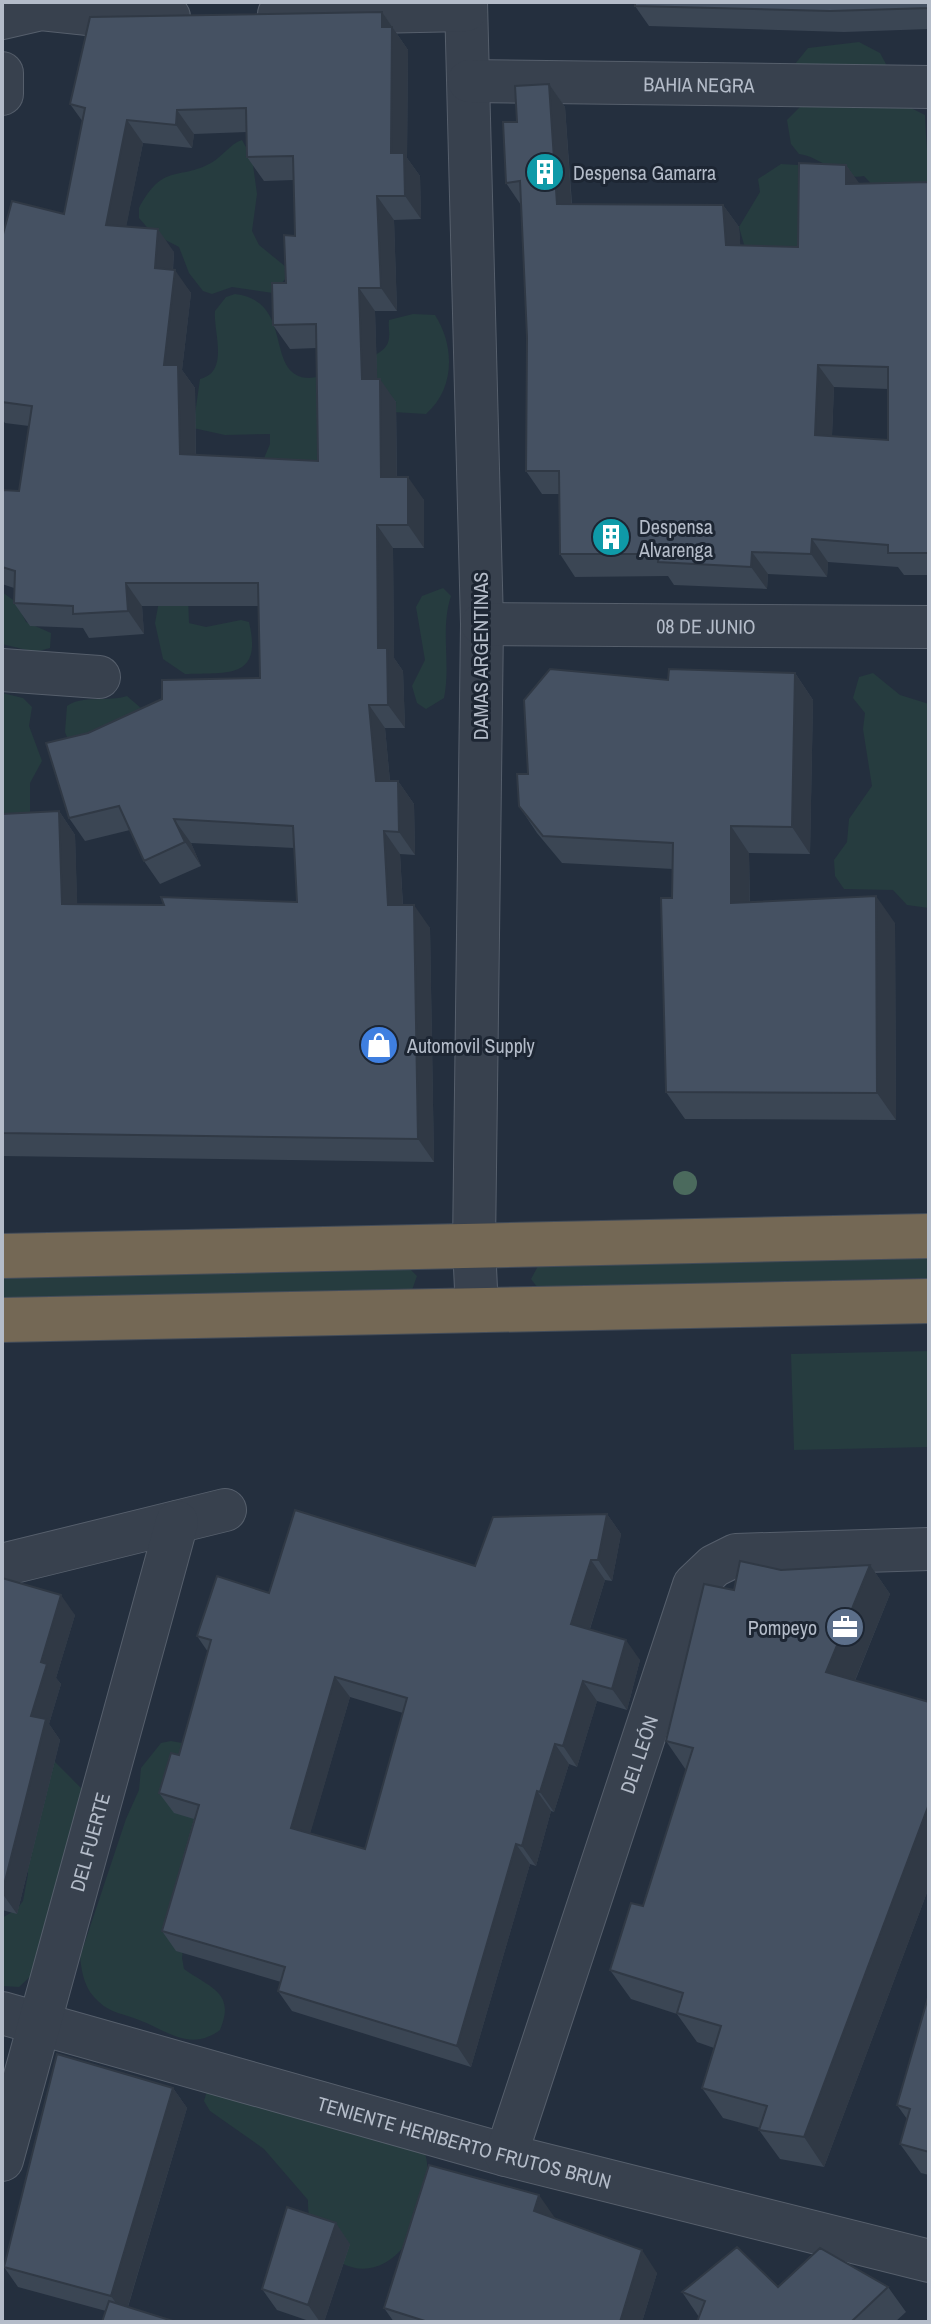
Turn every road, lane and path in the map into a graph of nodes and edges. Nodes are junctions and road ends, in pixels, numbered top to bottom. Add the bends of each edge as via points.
1 (466, 6) edge
2 (2, 18) edge
3 (2, 73) edge
4 (469, 81) junction
5 (929, 87) edge
6 (2, 94) edge
7 (482, 624) junction
8 (929, 627) edge
9 (2, 670) edge
10 (99, 677) dead end
11 (929, 1236) edge
12 (474, 1246) junction
13 (2, 1256) edge
14 (929, 1301) edge
15 (477, 1310) junction
16 (2, 1320) edge
17 (225, 1510) dead end
18 (177, 1522) junction
19 (929, 1549) edge
20 (2, 1565) edge
21 (21, 2018) edge
22 (506, 2155) junction
23 (2, 2160) edge
24 (929, 2261) edge

1 - 2 street via 126,18 41,9
1 - 4 street, DAMAS ARGENTINAS
3 - 6 street
4 - 5 street, BAHIA NEGRA
4 - 7 street, DAMAS ARGENTINAS
7 - 8 street, 08 DE JUNIO
7 - 12 street, DAMAS ARGENTINAS
9 - 10 street
11 - 12 highway
12 - 13 highway
12 - 15 street, DAMAS ARGENTINAS
14 - 15 highway
15 - 16 highway
17 - 18 street
18 - 20 street
18 - 21 street, DEL FUERTE
19 - 22 street, DEL LEÓN via 736,1555 694,1585
21 - 22 street, TENIENTE HERIBERTO FRUTOS BRUN
21 - 23 street, DEL FUERTE
22 - 24 street, TENIENTE HERIBERTO FRUTOS BRUN

